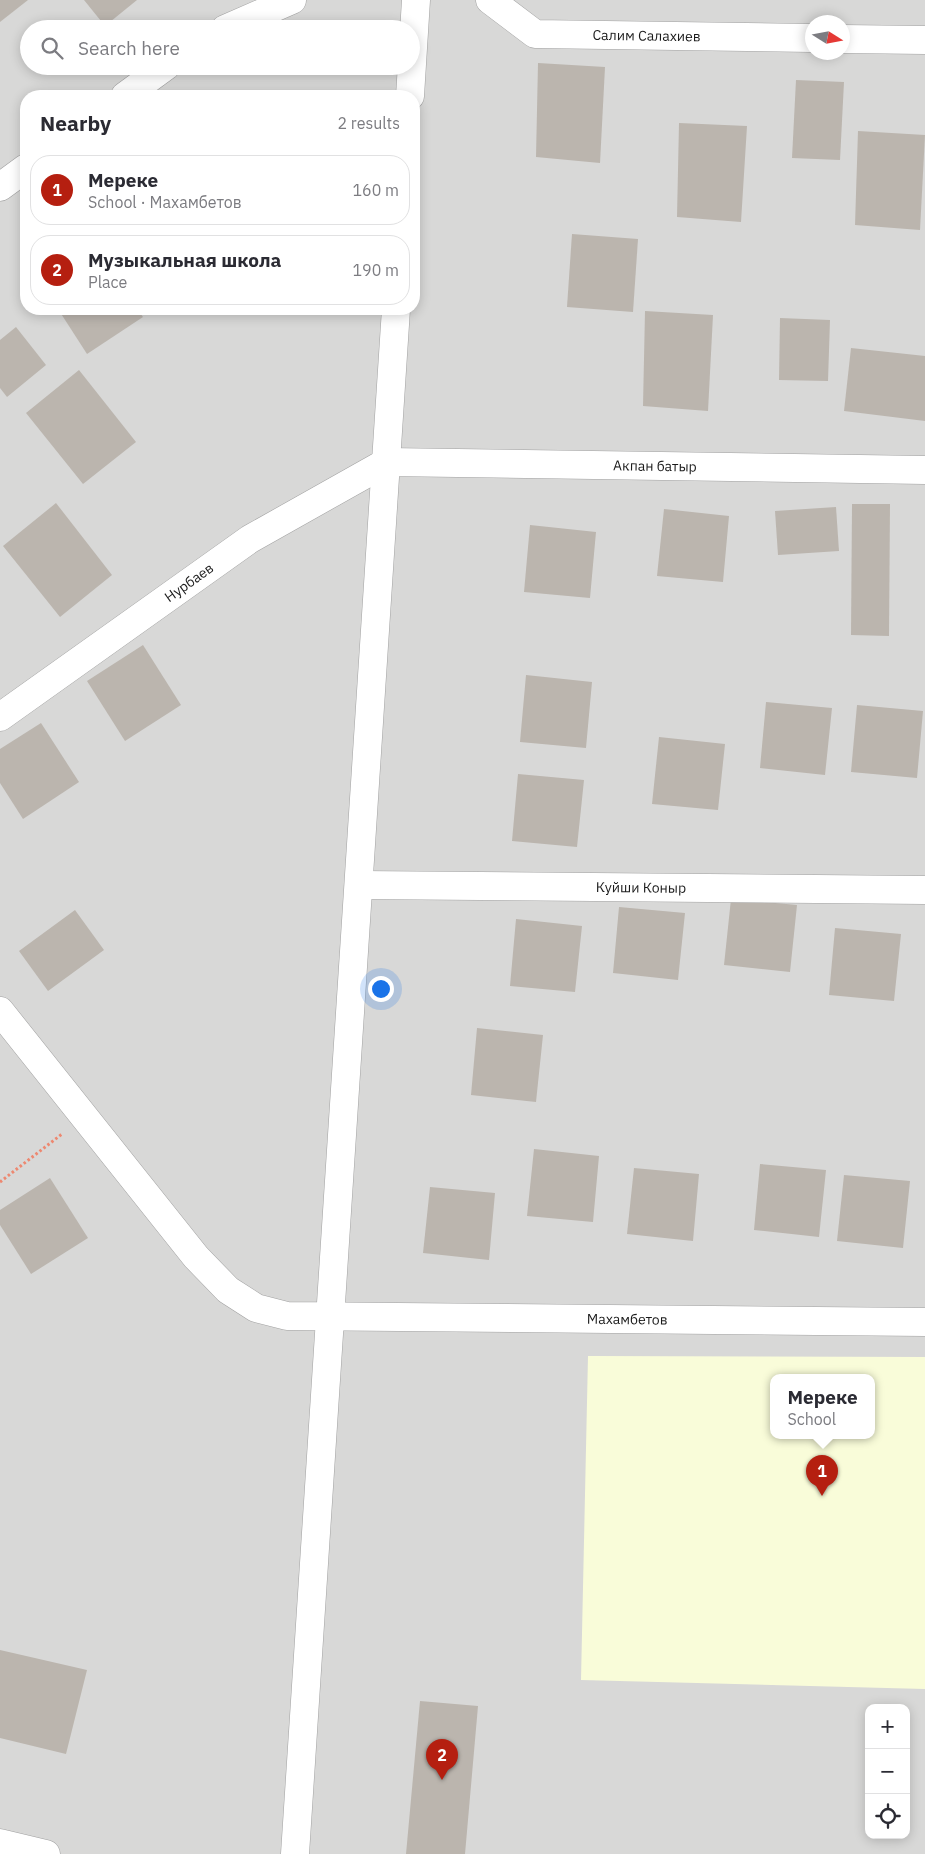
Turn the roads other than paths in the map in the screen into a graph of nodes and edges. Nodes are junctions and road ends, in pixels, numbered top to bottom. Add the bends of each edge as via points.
1 (292, 0) edge
2 (416, 0) edge
3 (490, 0) edge
4 (246, 20) edge
5 (415, 20) edge
6 (805, 38) edge
7 (850, 39) edge
8 (925, 40) edge
9 (154, 75) edge
10 (411, 75) edge
11 (133, 90) edge
12 (410, 90) edge
13 (20, 172) edge
14 (0, 187) edge
15 (396, 315) edge
16 (387, 462) junction
17 (925, 470) edge
18 (0, 717) edge
19 (359, 885) junction
20 (925, 890) edge
21 (0, 1011) edge
22 (330, 1316) junction
23 (925, 1322) edge
24 (0, 1843) edge
25 (46, 1854) edge
26 (295, 1854) edge

1 - 4 street
2 - 5 street
3 - 6 street, Салим Салахиев via 535,34
7 - 8 street
9 - 11 street
10 - 12 street
13 - 14 street
15 - 16 street
16 - 17 street, Акпан батыр
16 - 18 street, Нурбаев via 250,539
16 - 19 street
19 - 20 street, Куйши Коныр
19 - 22 street
21 - 22 street, Махамбетов via 196,1257 228,1290 256,1308 287,1316
22 - 23 street, Махамбетов
22 - 26 street
24 - 25 street

